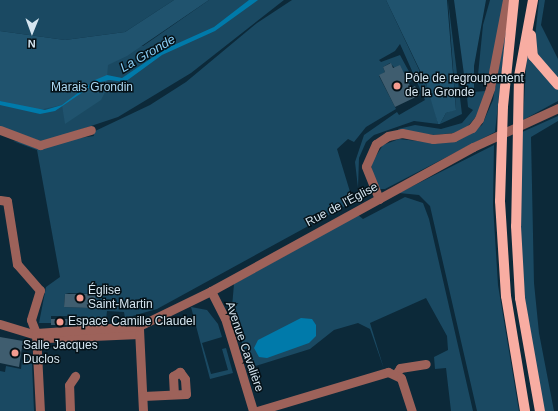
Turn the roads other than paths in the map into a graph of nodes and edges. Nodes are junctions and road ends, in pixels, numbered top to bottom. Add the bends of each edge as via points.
1 (507, 0) edge
2 (514, 0) edge
3 (533, 0) edge
4 (558, 85) edge
5 (558, 108) edge
6 (0, 130) edge
7 (91, 130) dead end
8 (379, 199) junction
9 (0, 200) edge
10 (211, 291) junction
11 (0, 324) edge
12 (139, 330) junction
13 (36, 333) junction
14 (426, 364) dead end
15 (396, 374) junction
16 (75, 376) dead end
17 (174, 394) dead end
18 (143, 396) junction
19 (40, 411) edge
20 (70, 411) edge
21 (143, 411) edge
22 (253, 411) edge
23 (257, 411) edge
24 (412, 411) edge
25 (525, 411) edge
26 (540, 411) edge

1 - 8 street via 490,88 479,119 472,128 454,137 433,139 402,133 388,136 376,144 366,166
2 - 25 main road via 503,106 500,201 506,296
3 - 4 main road via 530,42 533,56
3 - 26 main road via 519,76 516,226 520,298
5 - 8 street, Rue de l'Église via 473,147
6 - 7 street via 40,145
8 - 10 street, Rue de l'Église
9 - 13 street via 7,201 17,264 40,290 31,320
10 - 12 street, Rue de l'Église
10 - 22 street, Avenue Cavalière via 225,318
11 - 13 street, Rue de l'Église
12 - 13 street, Rue de l'Église via 55,339
12 - 18 street
13 - 19 street
14 - 15 street via 400,368
15 - 23 street via 384,372
15 - 24 street via 404,384
16 - 20 street via 69,385
17 - 18 street
18 - 21 street

